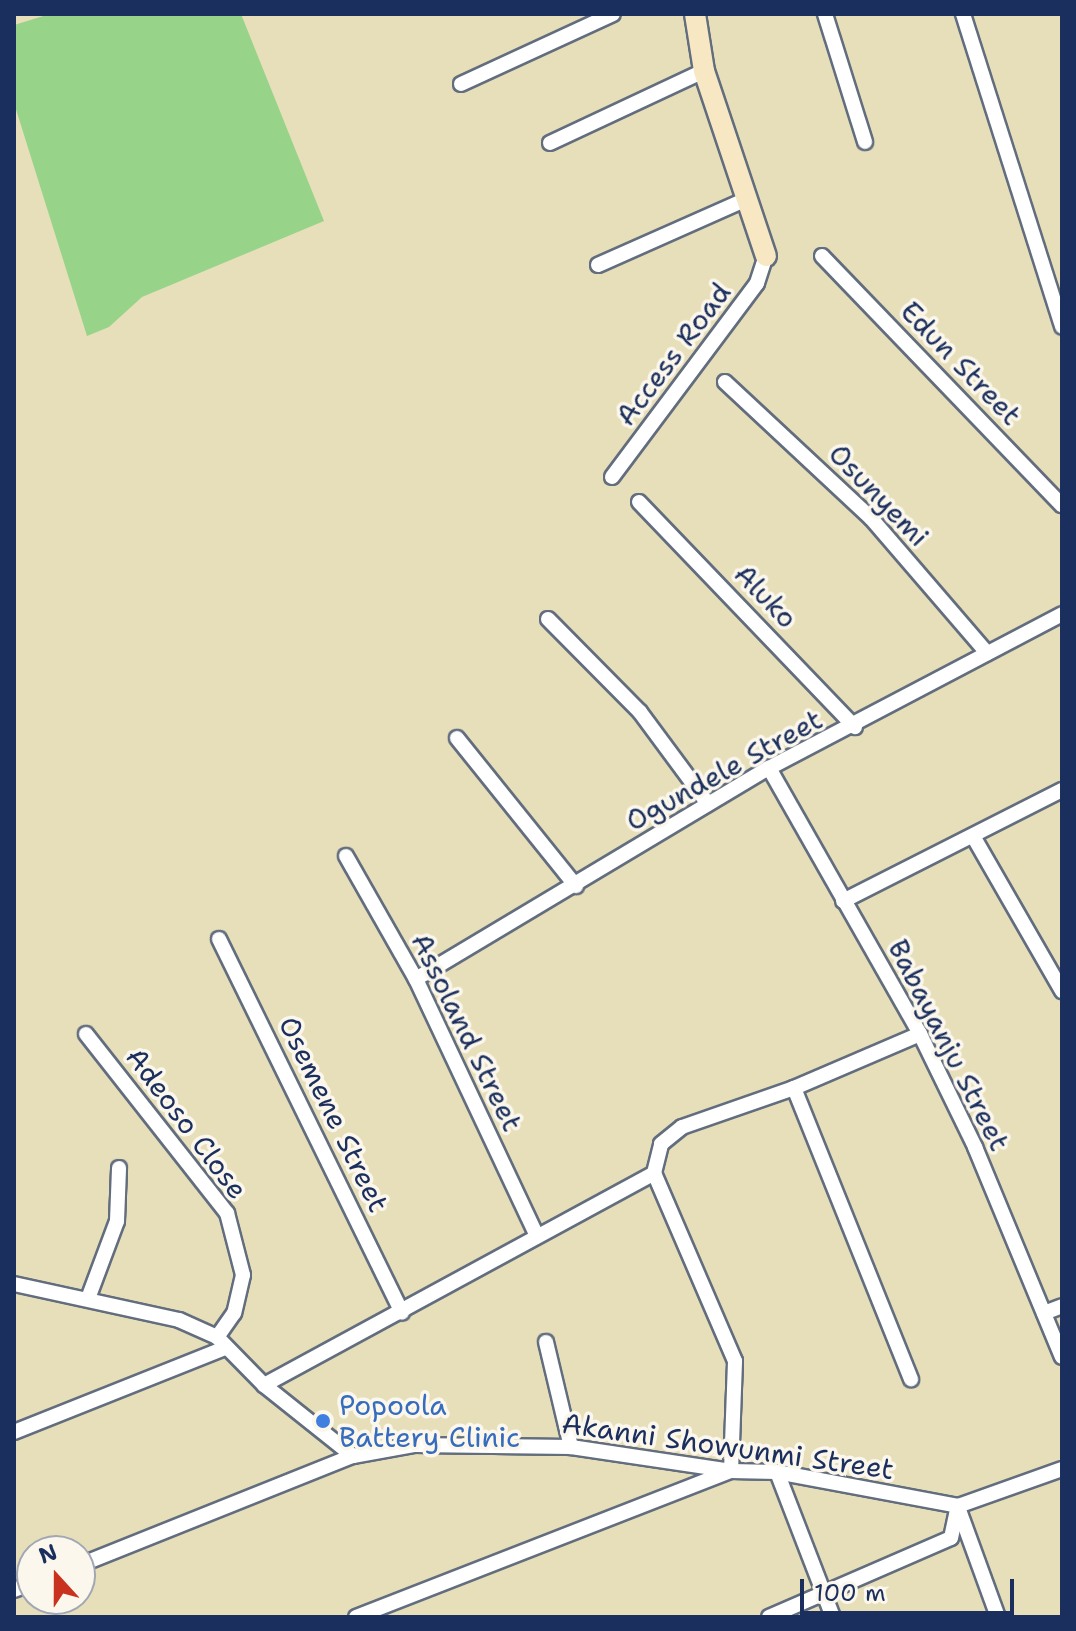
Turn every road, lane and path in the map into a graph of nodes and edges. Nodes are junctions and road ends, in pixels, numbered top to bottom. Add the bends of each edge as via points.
1 (613, 14) edge
2 (695, 14) edge
3 (825, 14) edge
4 (963, 14) edge
5 (704, 71) junction
6 (461, 84) dead end
7 (865, 142) dead end
8 (550, 143) dead end
9 (747, 199) junction
10 (766, 256) joint
11 (822, 256) dead end
12 (598, 265) dead end
13 (1062, 327) edge
14 (725, 382) dead end
15 (612, 477) dead end
16 (639, 502) dead end
17 (1062, 505) edge
18 (1062, 614) edge
19 (548, 619) dead end
20 (987, 653) junction
21 (855, 727) junction
22 (457, 738) dead end
23 (769, 768) junction
24 (1062, 790) edge
25 (708, 804) junction
26 (973, 836) junction
27 (346, 856) dead end
28 (576, 886) junction
29 (843, 901) junction
30 (219, 939) dead end
31 (416, 979) junction
32 (1062, 991) edge
33 (86, 1034) dead end
34 (920, 1034) junction
35 (794, 1088) junction
36 (119, 1168) dead end
37 (654, 1173) junction
38 (536, 1234) junction
39 (14, 1284) edge
40 (89, 1296) junction
41 (1062, 1306) edge
42 (402, 1313) junction
43 (1044, 1313) junction
44 (546, 1342) dead end
45 (220, 1343) junction
46 (1062, 1357) edge
47 (911, 1379) dead end
48 (264, 1385) junction
49 (14, 1432) edge
50 (571, 1447) junction
51 (353, 1456) junction
52 (1062, 1469) edge
53 (731, 1471) junction
54 (777, 1472) junction
55 (958, 1506) junction
56 (96, 1559) edge
57 (824, 1594) junction
58 (356, 1617) edge
59 (769, 1617) edge
60 (833, 1617) edge
61 (998, 1617) edge

1 - 6 street
2 - 5 street
3 - 7 street
4 - 13 street
5 - 8 street
5 - 9 street
9 - 10 street
9 - 12 street
10 - 15 street, Access Road via 757,283
11 - 17 street, Edun Street
14 - 20 street, Osunyemi via 871,518
16 - 21 street, Aluko
18 - 20 street, Ogundele Street
19 - 25 street via 640,712
20 - 21 street, Ogundele Street
21 - 23 street, Ogundele Street
22 - 28 street
23 - 25 street, Ogundele Street
23 - 29 street, Babayanju Street
24 - 26 street
25 - 28 street, Ogundele Street
26 - 29 street
26 - 32 street
27 - 31 street, Assoland Street
28 - 31 street, Ogundele Street
29 - 34 street, Babayanju Street
30 - 42 street, Osemene Street
31 - 38 street, Assoland Street
33 - 45 street, Adeoso Close via 227,1213 243,1275
34 - 35 street
34 - 43 street, Babayanju Street via 975,1147
35 - 37 street via 682,1127 661,1144
35 - 47 street
36 - 40 street via 117,1221
37 - 38 street
37 - 53 street via 735,1361
38 - 42 street
39 - 40 street
40 - 45 street via 179,1320
41 - 43 street
42 - 48 street
43 - 46 street, Babayanju Street
44 - 50 street
45 - 48 street
45 - 49 street
48 - 51 street
50 - 51 street, Akanni Showunmi Street via 415,1445
50 - 53 street, Akanni Showunmi Street
51 - 56 street, Akanni Showunmi Street
52 - 55 street
53 - 54 street, Akanni Showunmi Street
53 - 58 street
54 - 55 street, Akanni Showunmi Street
54 - 57 street
55 - 57 street via 951,1538
55 - 61 street
57 - 59 street
57 - 60 street

